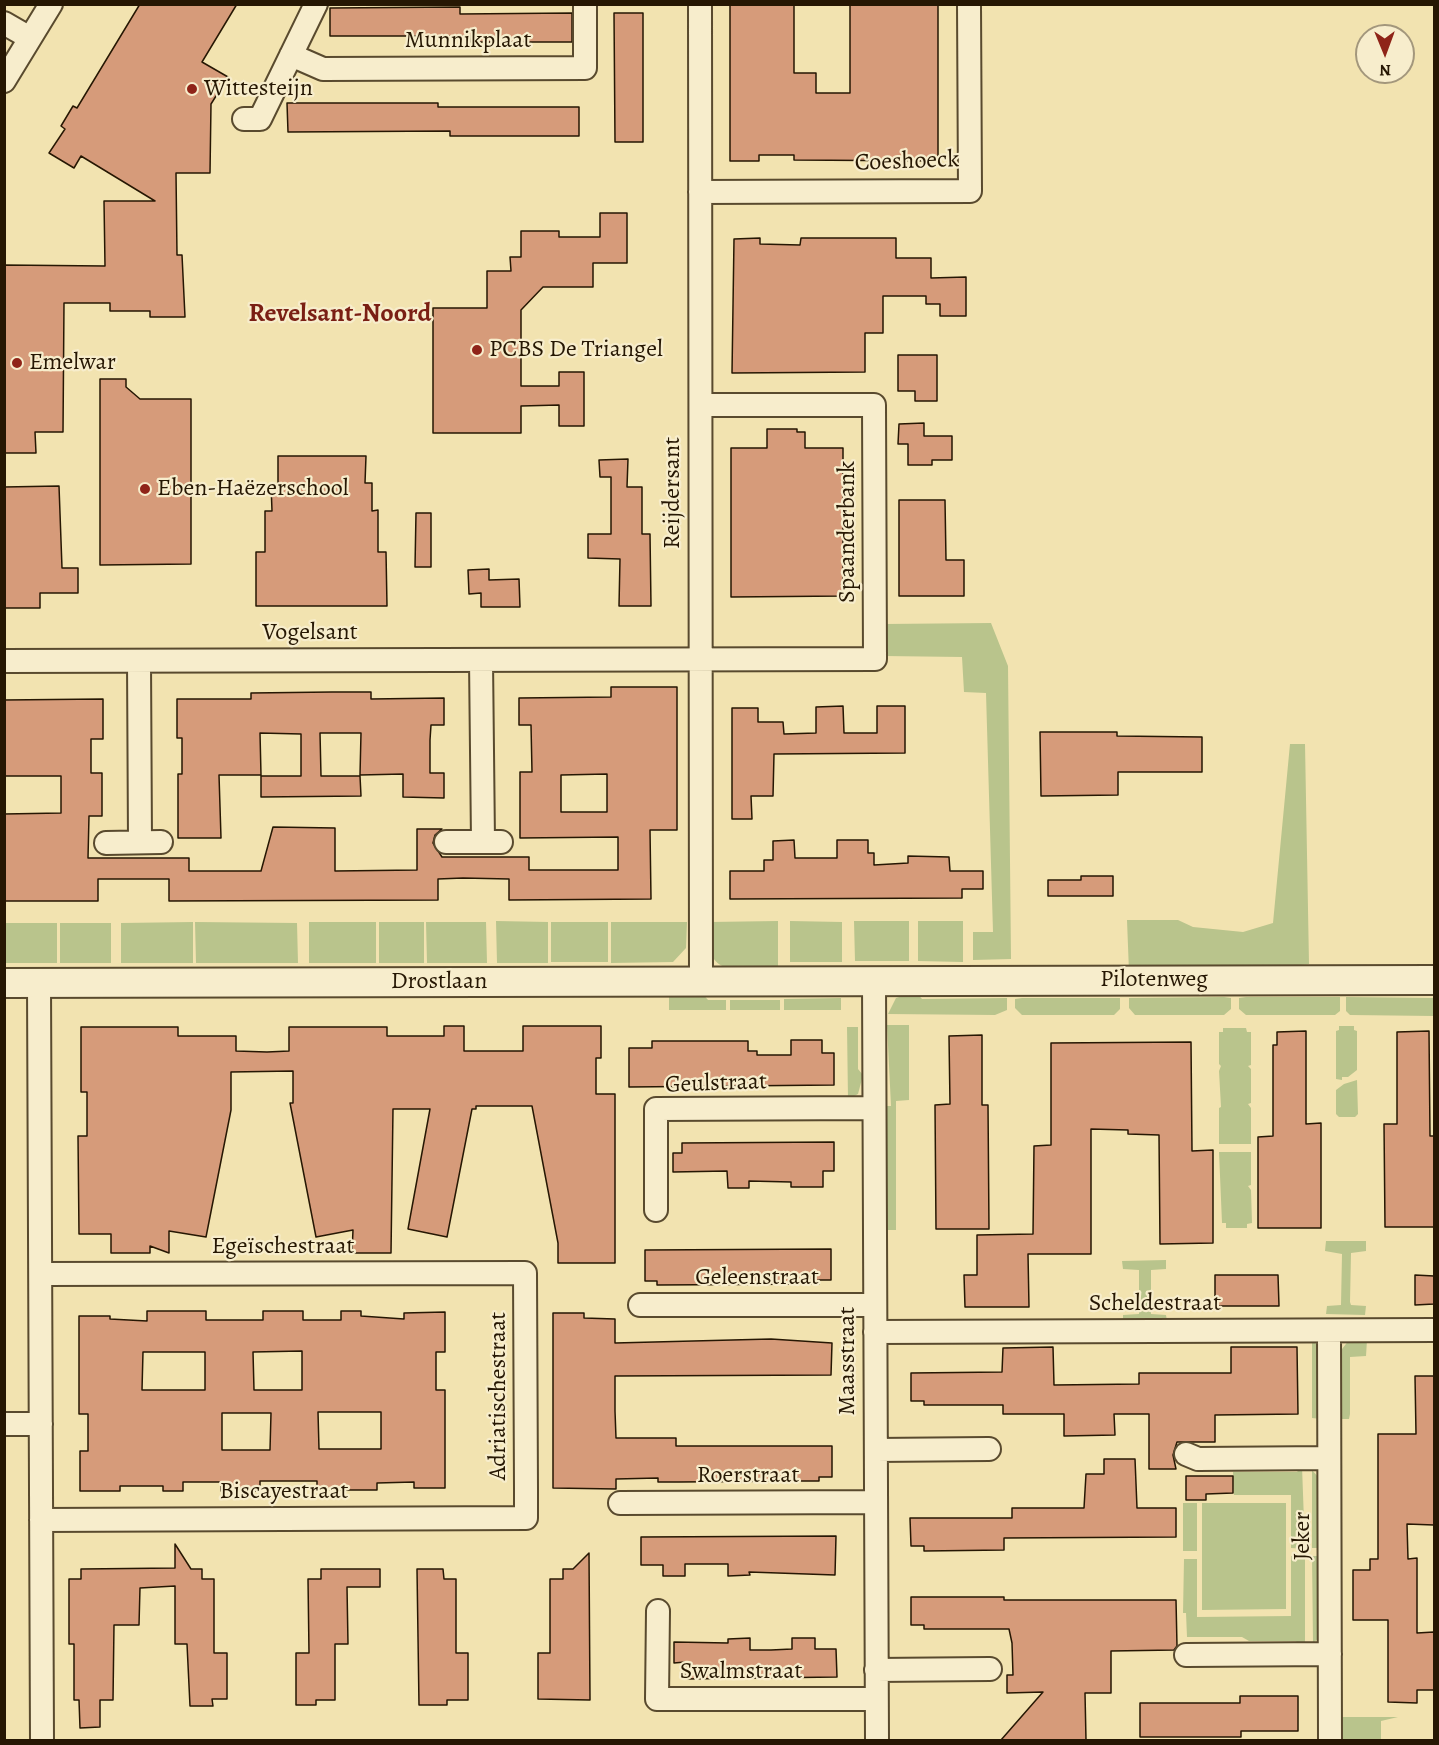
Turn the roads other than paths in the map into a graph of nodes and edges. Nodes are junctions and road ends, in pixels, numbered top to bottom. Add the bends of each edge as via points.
1 (51, 4) edge
2 (316, 4) edge
3 (585, 4) edge
4 (700, 4) edge
5 (969, 4) edge
6 (4, 23) edge
7 (30, 38) junction
8 (291, 55) junction
9 (4, 81) edge
10 (244, 119) dead end
11 (700, 192) junction
12 (700, 405) junction
13 (481, 660) junction
14 (701, 660) junction
15 (4, 661) edge
16 (139, 661) junction
17 (446, 842) dead end
18 (106, 843) dead end
19 (1434, 980) edge
20 (874, 981) junction
21 (701, 982) junction
22 (4, 983) edge
23 (39, 983) junction
24 (874, 1108) junction
25 (656, 1210) dead end
26 (525, 1273) joint
27 (41, 1274) junction
28 (640, 1305) dead end
29 (875, 1305) junction
30 (1434, 1330) edge
31 (1329, 1331) junction
32 (875, 1332) junction
33 (4, 1424) edge
34 (41, 1424) junction
35 (989, 1449) dead end
36 (876, 1450) junction
37 (1186, 1454) dead end
38 (1329, 1458) junction
39 (876, 1502) junction
40 (620, 1503) dead end
41 (526, 1518) joint
42 (41, 1520) junction
43 (657, 1611) dead end
44 (1330, 1654) junction
45 (1186, 1655) dead end
46 (990, 1669) dead end
47 (876, 1670) junction
48 (876, 1699) junction
49 (42, 1740) edge
50 (877, 1740) edge
51 (1330, 1740) edge

1 - 7 street
2 - 8 street
3 - 8 street, Munnikplaat via 585,68 323,69
4 - 11 street, Reijdersant
5 - 11 street, Coeshoeck via 970,191
6 - 7 street
7 - 9 street
8 - 10 street via 260,119
11 - 12 street, Reijdersant
12 - 14 street, Reijdersant
12 - 14 street, Spaanderbank via 874,405 875,436 874,659
13 - 14 street, Vogelsant
13 - 16 street, Vogelsant
13 - 17 street via 492,842
14 - 21 street, Reijdersant
15 - 16 street, Vogelsant
16 - 18 street via 150,842
19 - 20 street, Pilotenweg
20 - 21 street, Drostlaan
20 - 24 street, Maasstraat
21 - 23 street, Drostlaan
22 - 23 street, Drostlaan
23 - 27 street
24 - 25 street, Geulstraat via 656,1109
24 - 29 street, Maasstraat
26 - 27 street, Egeïschestraat
26 - 41 street, Adriatischestraat
27 - 34 street
28 - 29 street, Geleenstraat
29 - 32 street, Maasstraat
30 - 31 street, Scheldestraat
31 - 32 street, Scheldestraat
31 - 38 street, Jeker
32 - 36 street, Maasstraat
33 - 34 street
34 - 42 street
35 - 36 street
36 - 39 street, Maasstraat
37 - 38 street via 1198,1459
38 - 44 street, Jeker
39 - 40 street, Roerstraat
39 - 47 street, Maasstraat
41 - 42 street, Biscayestraat
42 - 49 street
43 - 48 street, Swalmstraat via 657,1699
44 - 45 street
44 - 51 street, Jeker
46 - 47 street
47 - 48 street, Maasstraat
48 - 50 street, Maasstraat

